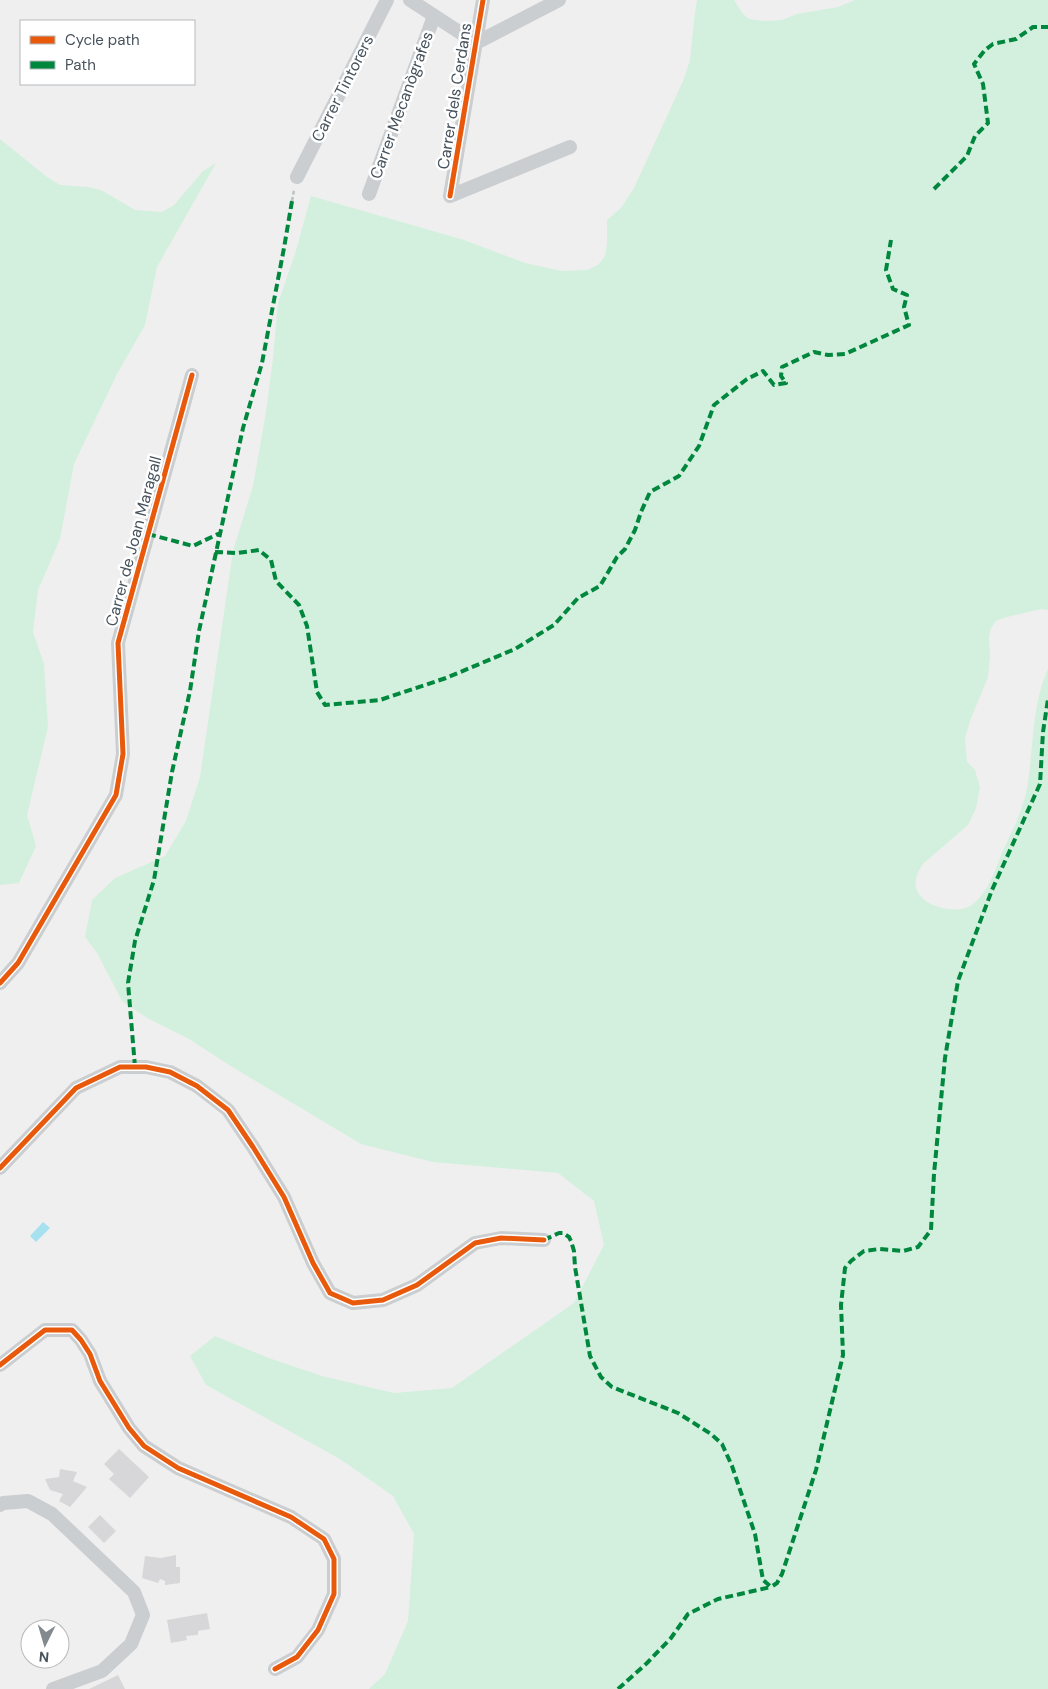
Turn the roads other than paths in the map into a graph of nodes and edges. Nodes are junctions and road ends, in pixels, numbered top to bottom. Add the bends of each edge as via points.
1 (388, 0) edge
2 (410, 0) edge
3 (483, 0) edge
4 (559, 0) edge
5 (434, 16) junction
6 (476, 43) junction
7 (570, 147) dead end
8 (297, 177) dead end
9 (368, 194) dead end
10 (192, 375) dead end
11 (0, 984) edge
12 (0, 1168) edge
13 (544, 1240) dead end
14 (0, 1365) edge
15 (0, 1505) edge
16 (275, 1669) dead end
17 (52, 1689) edge

1 - 8 street, Carrer Tintorers
2 - 5 street
3 - 6 street, Carrer dels Cerdans
4 - 6 street
5 - 6 street
5 - 9 street, Carrer Mecanògrafes
6 - 7 street, Carrer dels Cerdans via 450,196
10 - 11 street, Carrer de Joan Maragall via 118,643 123,754 116,795 18,963
12 - 13 street via 76,1088 120,1067 146,1066 170,1072 197,1086 228,1110 284,1197 313,1264 330,1293 353,1303 383,1300 417,1285 475,1243 501,1238
14 - 16 street via 45,1330 72,1330 90,1354 100,1381 129,1428 144,1446 178,1468 291,1517 324,1538 334,1559 334,1594 318,1630 297,1657
15 - 17 street via 28,1501 52,1514 134,1592 143,1615 131,1644 102,1670

